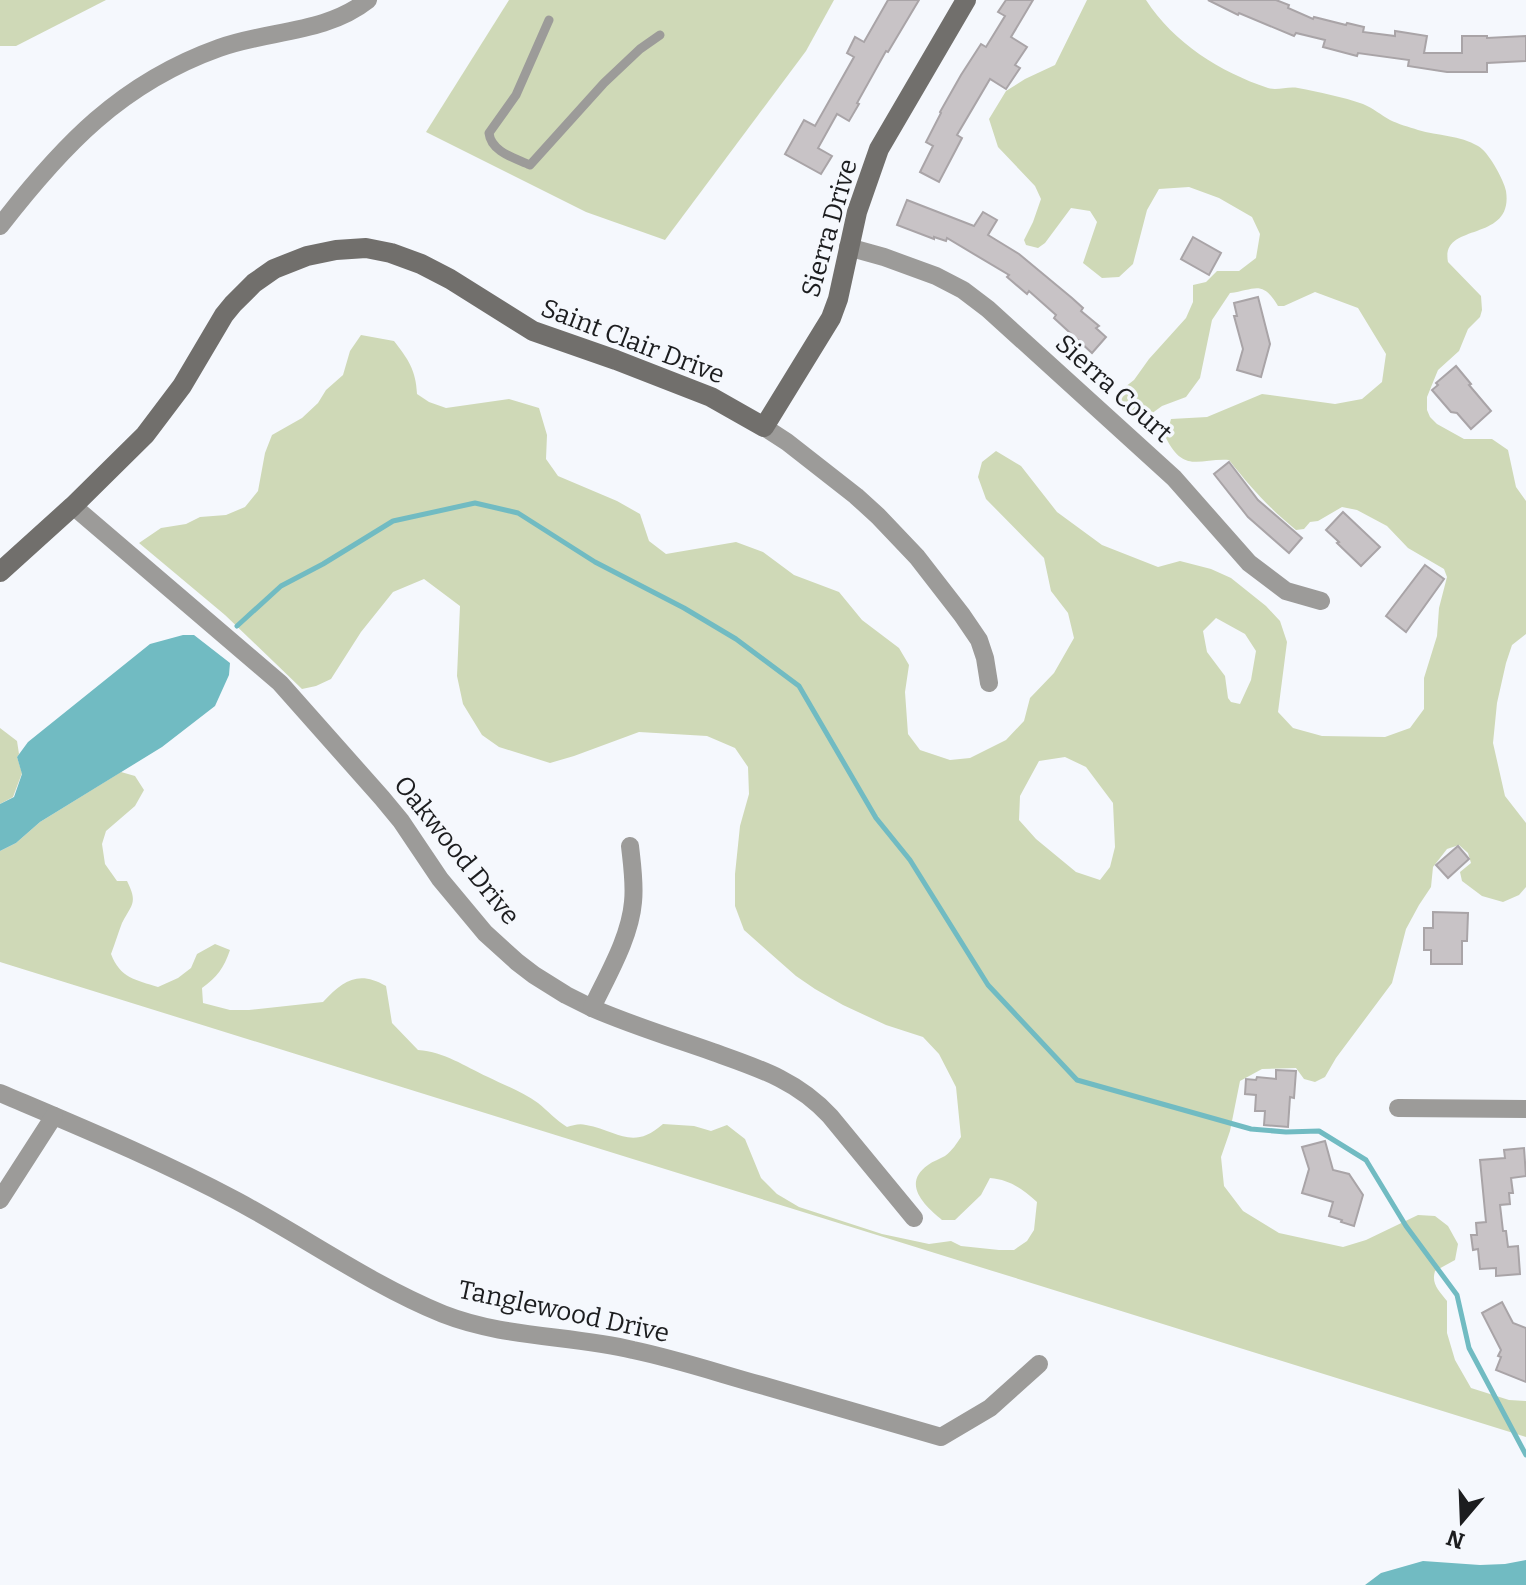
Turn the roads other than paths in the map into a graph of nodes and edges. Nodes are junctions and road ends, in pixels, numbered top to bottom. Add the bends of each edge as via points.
1 (368, 0) edge
2 (966, 0) edge
3 (549, 20) dead end
4 (660, 35) dead end
5 (0, 226) edge
6 (848, 247) junction
7 (764, 427) junction
8 (73, 506) junction
9 (0, 572) edge
10 (1321, 601) dead end
11 (989, 683) dead end
12 (630, 846) dead end
13 (592, 1008) junction
14 (0, 1093) edge
15 (1398, 1108) dead end
16 (1526, 1109) edge
17 (54, 1116) junction
18 (0, 1200) edge
19 (914, 1218) dead end
20 (1039, 1364) dead end

1 - 5 street via 337,19 219,47 150,79 99,116 62,152
2 - 6 street, Sierra Drive via 883,141
3 - 4 lane via 516,95 489,133 494,146 530,165 604,83
6 - 7 street, Sierra Drive via 831,318
6 - 10 street, Sierra Court via 921,269 963,290 1158,463 1249,563 1286,591
7 - 8 street, Saint Clair Drive via 675,383 533,331 421,264 379,250 336,250 285,263 254,283 224,315 145,435
7 - 11 street, Saint Clair Drive via 856,496 917,557 979,640
8 - 9 street, Saint Clair Drive
8 - 13 street, Oakwood Drive via 288,692 401,821 485,933 534,975
12 - 13 street via 631,917
13 - 19 street, Oakwood Drive via 760,1068 802,1090
14 - 17 street, Tanglewood Drive
15 - 16 street
17 - 18 street
17 - 20 street, Tanglewood Drive via 189,1176 389,1289 478,1325 648,1353 941,1437 990,1408

